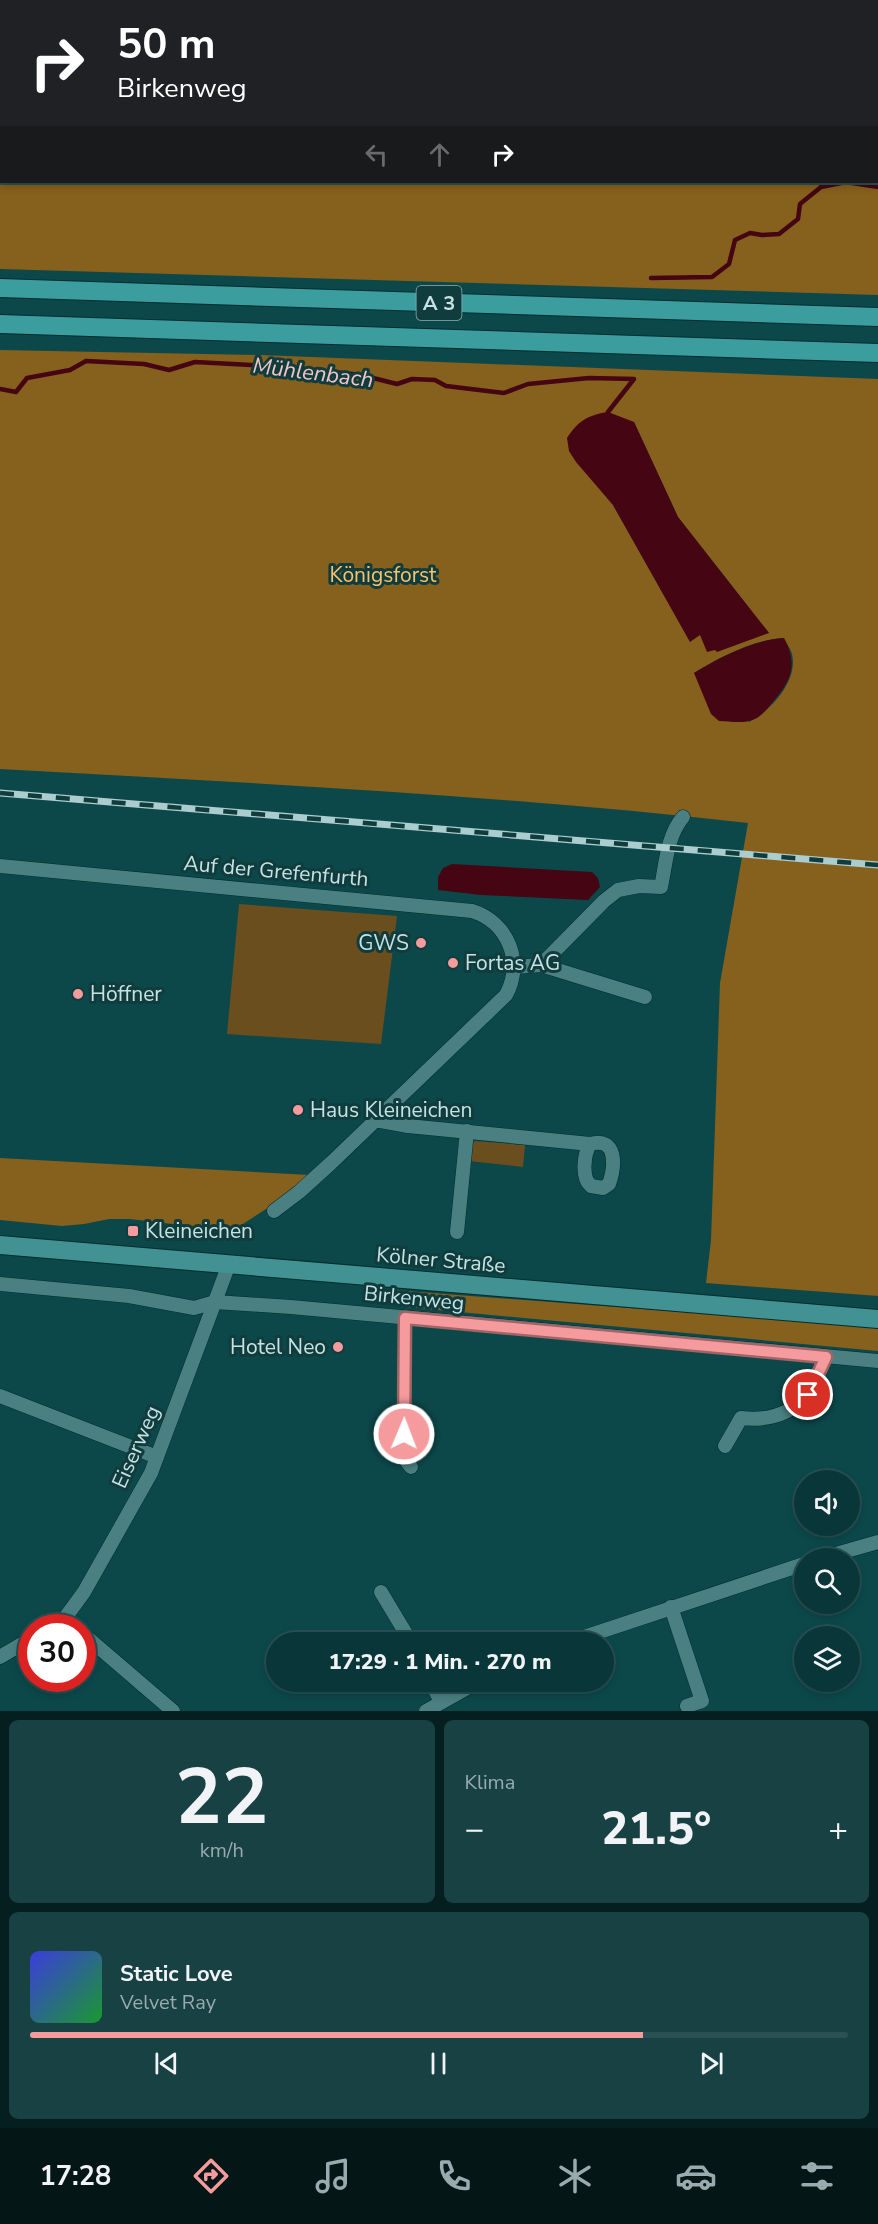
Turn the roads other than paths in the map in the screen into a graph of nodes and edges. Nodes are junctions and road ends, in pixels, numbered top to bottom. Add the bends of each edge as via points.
1 (0, 288) edge
2 (878, 317) edge
3 (0, 324) edge
4 (878, 352) edge
5 (682, 817) dead end
6 (0, 866) edge
7 (541, 964) junction
8 (514, 967) junction
9 (645, 997) dead end
10 (375, 1120) junction
11 (466, 1131) junction
12 (590, 1144) dead end
13 (274, 1211) dead end
14 (457, 1232) dead end
15 (0, 1245) edge
16 (229, 1264) junction
17 (0, 1284) edge
18 (215, 1302) junction
19 (405, 1318) junction
20 (878, 1319) edge
21 (826, 1357) junction
22 (878, 1360) edge
23 (0, 1396) edge
24 (725, 1446) dead end
25 (157, 1456) junction
26 (411, 1467) dead end
27 (878, 1542) edge
28 (857, 1548) edge
29 (794, 1567) edge
30 (381, 1592) dead end
31 (671, 1607) junction
32 (67, 1614) edge
33 (405, 1632) edge
34 (598, 1632) edge
35 (96, 1645) edge
36 (18, 1646) edge
37 (0, 1657) edge
38 (436, 1692) edge
39 (460, 1692) edge
40 (441, 1702) junction
41 (687, 1706) dead end
42 (173, 1711) edge
43 (426, 1711) edge

1 - 2 highway, A 3
3 - 4 highway, A 3
5 - 7 street via 670,839 661,887 618,890
6 - 8 street, Auf der Grefenfurth via 472,911 501,929
7 - 8 street
7 - 9 street
8 - 10 street via 512,984 498,1004
10 - 11 street
10 - 13 street
11 - 12 street
11 - 14 street
15 - 16 main road, Kölner Straße
16 - 18 street, Eiserweg
16 - 20 main road, Kölner Straße
17 - 18 street, Birkenweg via 129,1296 194,1308
18 - 19 street, Birkenweg
18 - 25 street, Eiserweg
19 - 21 street, Birkenweg
19 - 26 street via 404,1458
21 - 22 street, Birkenweg
21 - 24 street via 808,1395 771,1418 741,1418
23 - 25 street
25 - 32 street, Eiserweg via 99,1567
27 - 28 street
29 - 31 street
30 - 33 street
31 - 34 street
31 - 41 street via 702,1701
35 - 42 street
36 - 37 street
38 - 40 street
39 - 40 street
40 - 43 street

